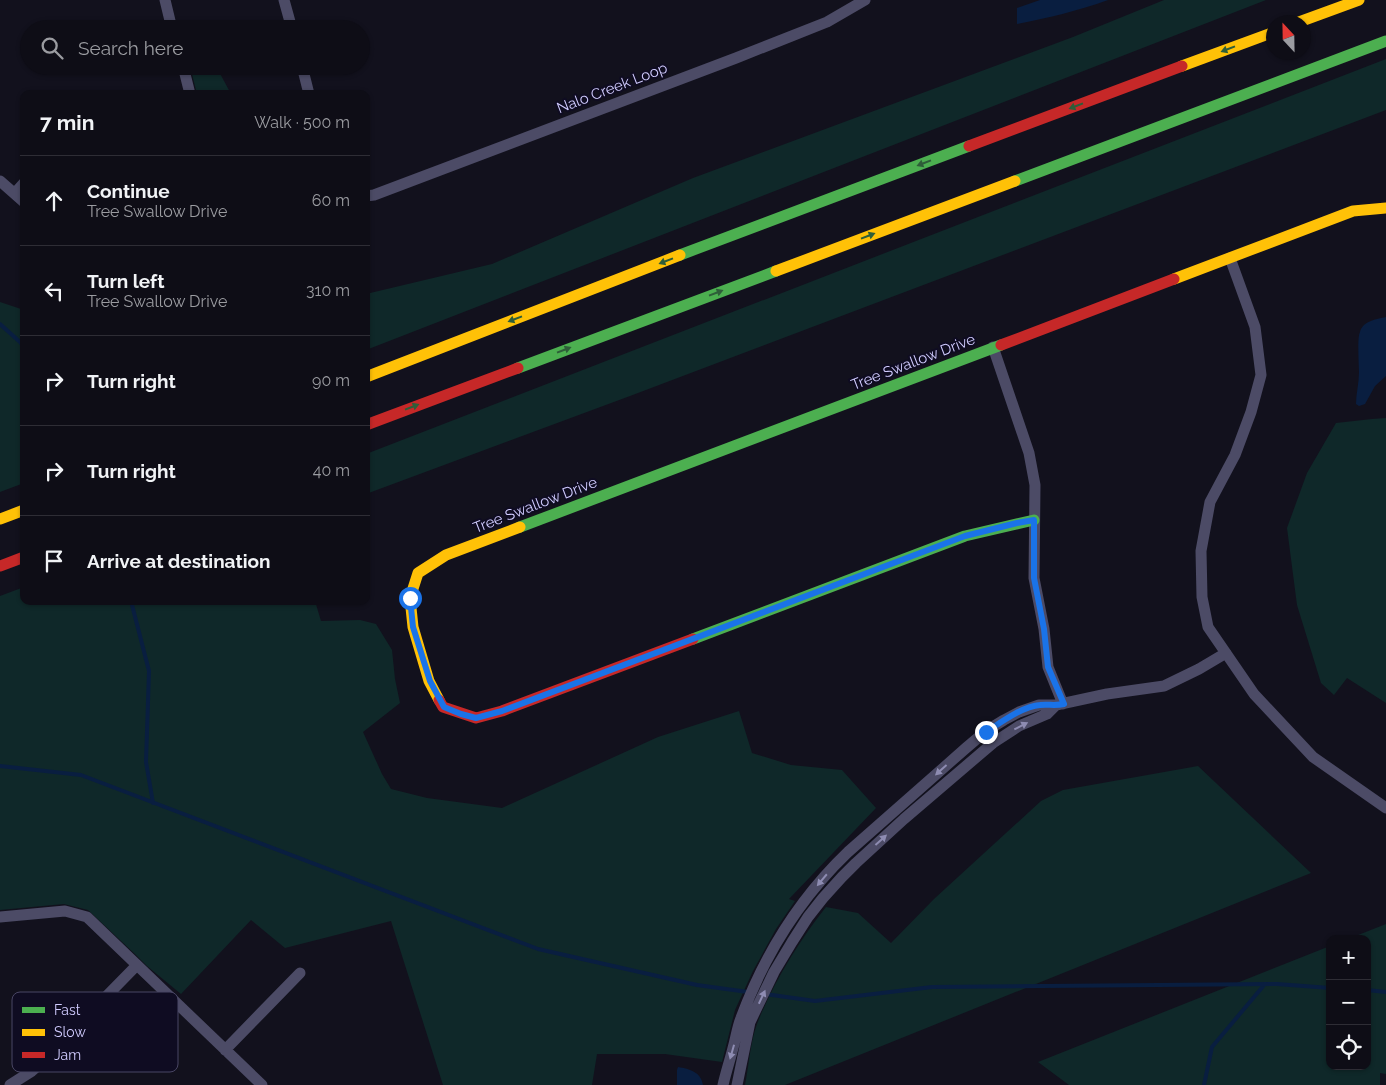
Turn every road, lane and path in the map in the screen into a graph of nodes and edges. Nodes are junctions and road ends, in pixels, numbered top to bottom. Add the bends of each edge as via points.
1 (165, 0) edge
2 (284, 0) edge
3 (865, 0) edge
4 (1332, 0) edge
5 (1359, 0) edge
6 (1306, 15) edge
7 (1311, 18) edge
8 (170, 20) edge
9 (290, 20) edge
10 (1266, 35) edge
11 (1386, 41) edge
12 (185, 75) edge
13 (304, 75) edge
14 (189, 90) edge
15 (308, 90) edge
16 (0, 181) edge
17 (20, 187) edge
18 (15, 193) junction
19 (370, 196) edge
20 (20, 198) edge
21 (1386, 208) edge
22 (1230, 258) junction
23 (993, 347) junction
24 (370, 375) edge
25 (370, 422) edge
26 (20, 512) edge
27 (0, 519) edge
28 (1034, 520) junction
29 (20, 558) edge
30 (0, 566) edge
31 (1226, 653) junction
32 (1060, 704) junction
33 (966, 748) junction
34 (974, 760) junction
35 (1386, 808) edge
36 (897, 809) junction
37 (904, 819) junction
38 (0, 917) edge
39 (137, 965) junction
40 (300, 973) dead end
41 (111, 992) edge
42 (165, 992) edge
43 (178, 1005) edge
44 (745, 1021) junction
45 (225, 1050) junction
46 (30, 1072) edge
47 (10, 1085) edge
48 (262, 1085) edge
49 (724, 1085) edge
50 (737, 1085) edge

1 - 8 street
2 - 9 street
3 - 19 street, Nalo Creek Loop via 827,22 736,58
4 - 6 main road
5 - 7 main road
10 -> 24 main road via 761,224
25 -> 11 main road
12 - 14 street
13 - 15 street
16 - 18 street
17 - 18 street
18 - 20 street
21 - 22 main road, Tree Swallow Drive via 1353,211
22 - 23 main road, Tree Swallow Drive
22 - 31 street via 1255,327 1261,375 1251,412 1210,502 1201,551 1202,597 1208,627
23 - 28 street via 1029,453 1035,484
23 - 28 main road, Tree Swallow Drive via 446,555 418,573 410,598 413,627 430,681 444,707 476,718 502,711 965,536
26 - 27 main road
28 - 32 street via 1034,578 1048,667
29 - 30 main road
31 - 32 street via 1164,686
31 - 35 street via 1254,694 1313,757
32 - 33 street via 1039,704 1020,712
34 -> 32 street via 993,743
33 - 34 street
33 -> 36 street
34 - 37 street
36 - 37 street
36 -> 44 street via 833,866 798,909 762,969
44 -> 37 street via 808,917 842,877
38 - 39 street via 65,911 86,917
39 - 41 street
39 - 42 street
40 - 45 street
43 - 45 street
44 -> 49 street
44 - 50 street
45 - 48 street
46 - 47 street

